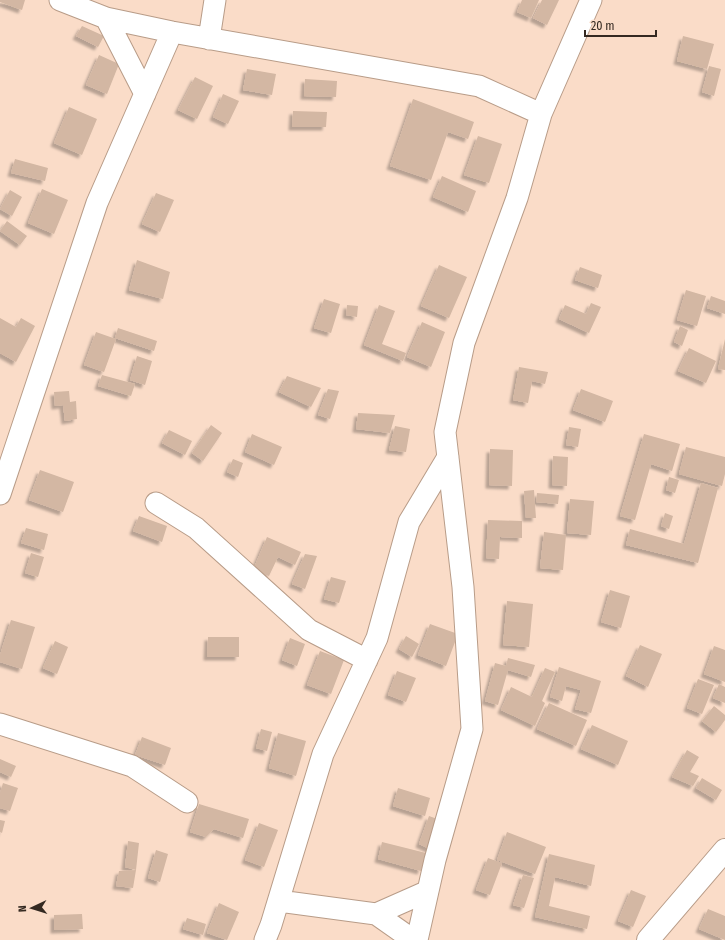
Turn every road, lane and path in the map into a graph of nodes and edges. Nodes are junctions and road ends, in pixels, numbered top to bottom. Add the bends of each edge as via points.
1 (60, 0) edge
2 (215, 0) edge
3 (591, 0) edge
4 (106, 18) junction
5 (172, 32) junction
6 (209, 39) junction
7 (145, 94) junction
8 (541, 114) junction
9 (448, 457) junction
10 (0, 494) edge
11 (156, 504) dead end
12 (366, 660) junction
13 (0, 724) edge
14 (187, 802) dead end
15 (724, 853) edge
16 (428, 891) junction
17 (279, 901) junction
18 (376, 914) junction
19 (265, 940) edge
20 (413, 940) edge
21 (417, 940) edge
22 (648, 940) edge

1 - 4 street
2 - 6 street
3 - 8 street
4 - 5 street
4 - 7 street
5 - 6 street
5 - 7 street
6 - 8 street via 478,86
7 - 10 street via 98,203
8 - 9 street via 517,198 464,343 445,432
9 - 12 street via 410,522 377,638
9 - 16 street via 463,588 472,729
11 - 12 street via 196,528 309,630
12 - 17 street via 323,754
13 - 14 street via 132,766
15 - 22 street
16 - 18 street
16 - 21 street
17 - 18 street
17 - 19 street
18 - 20 street

